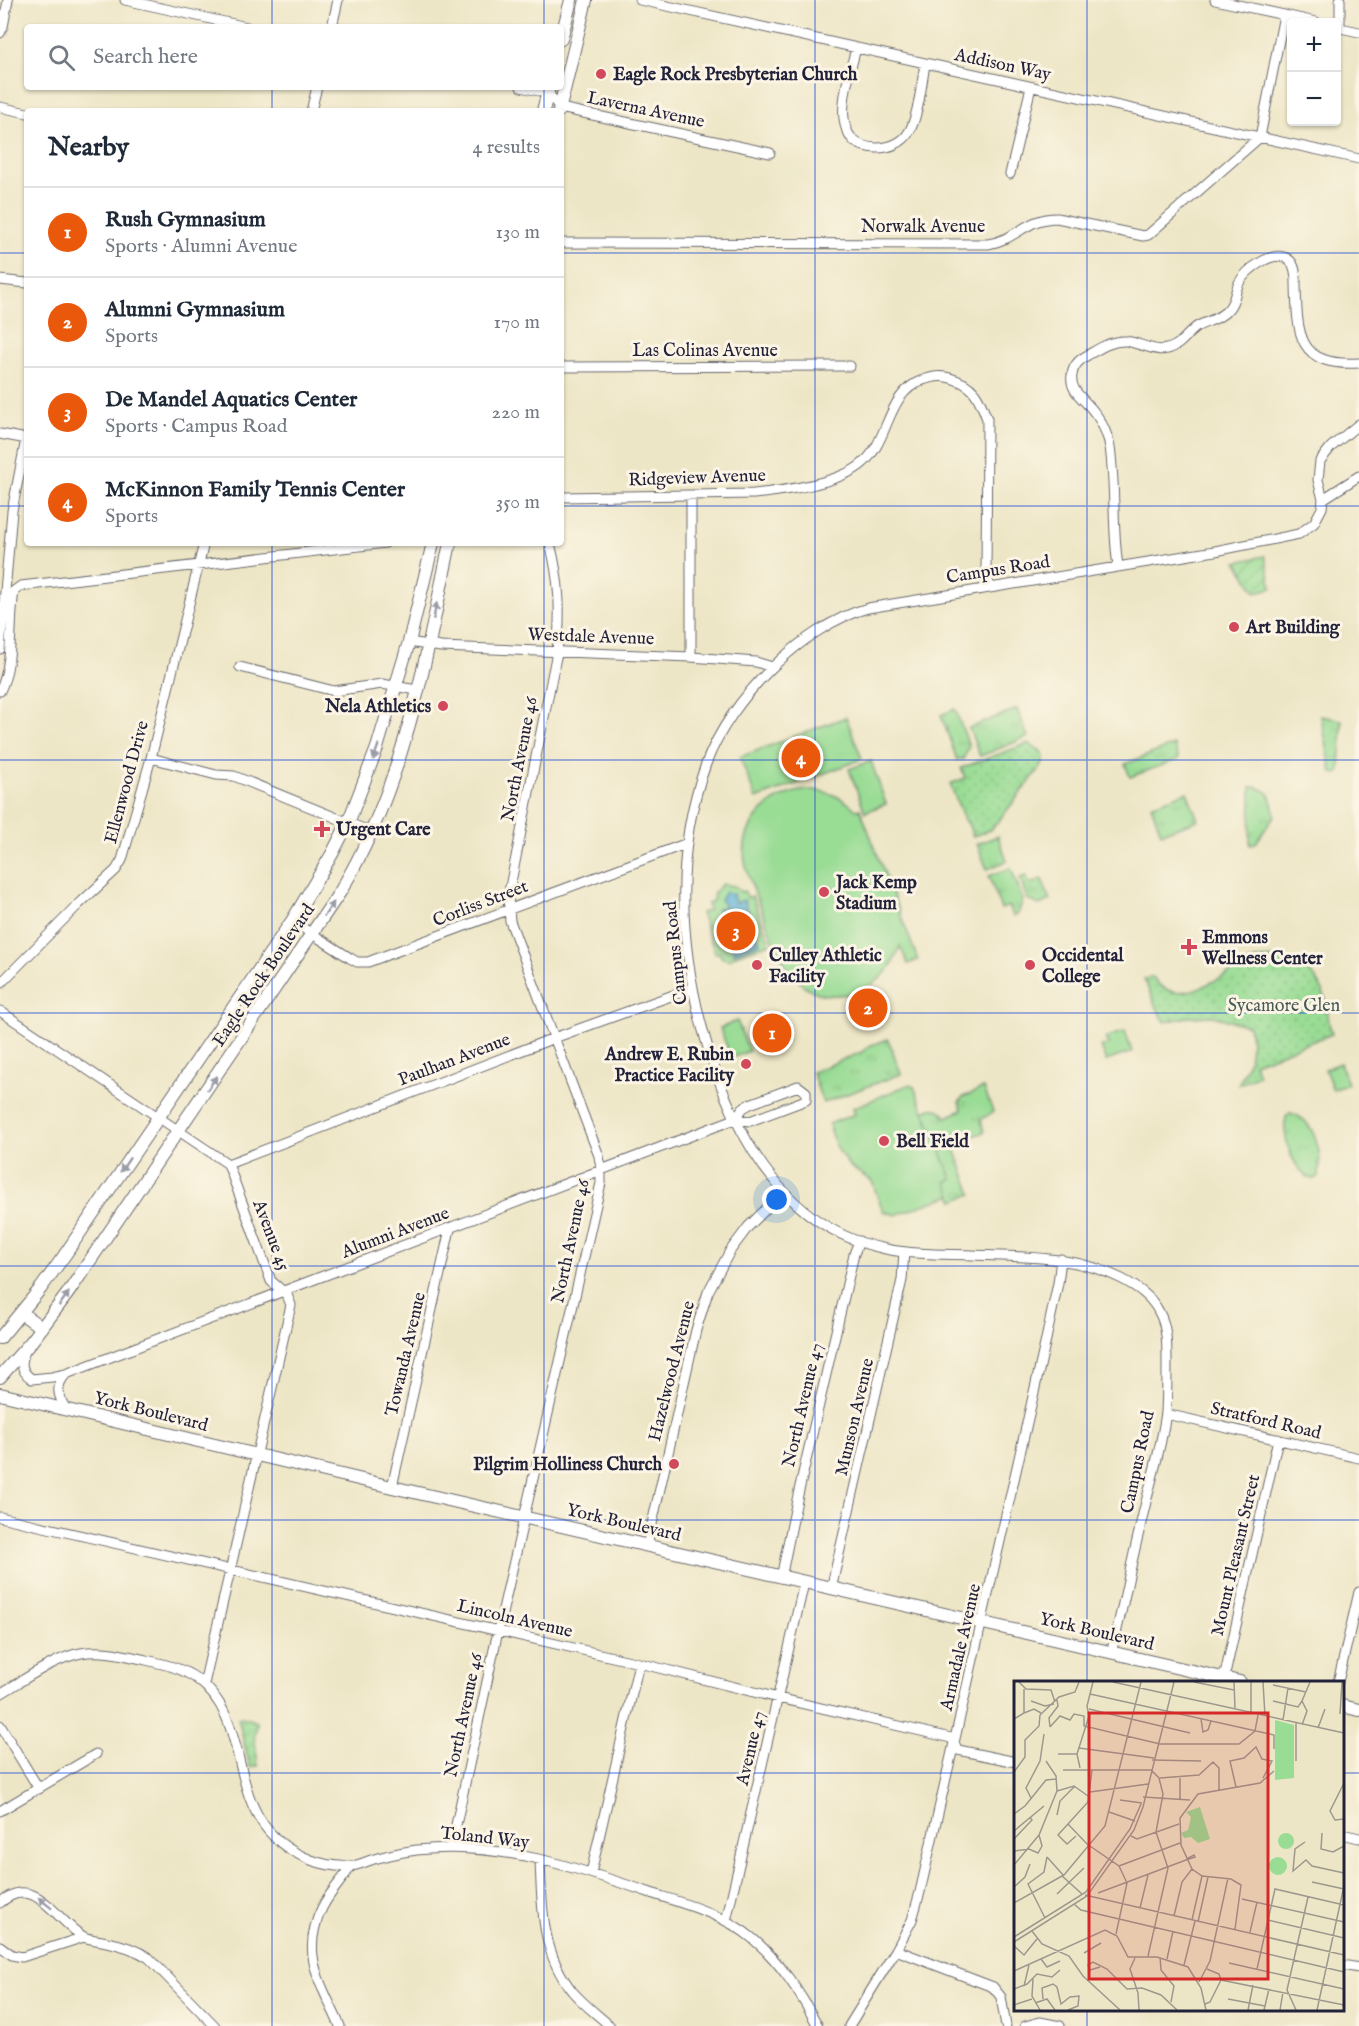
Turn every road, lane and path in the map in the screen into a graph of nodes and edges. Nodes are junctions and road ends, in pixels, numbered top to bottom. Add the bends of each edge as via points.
1 (8, 0) edge
2 (125, 0) edge
3 (338, 0) edge
4 (571, 0) edge
5 (586, 0) edge
6 (640, 0) edge
7 (1215, 0) edge
8 (1340, 0) edge
9 (1229, 2) edge
10 (1284, 15) junction
11 (1298, 18) edge
12 (1339, 18) edge
13 (233, 24) edge
14 (333, 24) edge
15 (564, 27) edge
16 (1341, 28) edge
17 (1359, 32) edge
18 (0, 33) edge
19 (856, 48) junction
20 (926, 64) junction
21 (1031, 87) junction
22 (315, 90) edge
23 (548, 90) edge
24 (0, 107) edge
25 (311, 108) edge
26 (544, 108) edge
27 (559, 108) edge
28 (560, 108) edge
29 (564, 110) edge
30 (24, 112) edge
31 (1260, 137) junction
32 (770, 153) dead end
33 (1359, 159) edge
34 (1010, 174) dead end
35 (564, 243) edge
36 (0, 280) edge
37 (24, 283) edge
38 (1359, 363) edge
39 (850, 366) dead end
40 (564, 367) edge
41 (1359, 424) edge
42 (0, 434) edge
43 (24, 439) edge
44 (24, 449) edge
45 (1359, 476) edge
46 (691, 496) junction
47 (564, 497) edge
48 (1323, 499) junction
49 (203, 546) edge
50 (361, 546) edge
51 (432, 546) edge
52 (449, 546) edge
53 (551, 546) edge
54 (198, 566) junction
55 (1118, 566) junction
56 (990, 588) junction
57 (0, 634) edge
58 (409, 642) junction
59 (428, 646) junction
60 (0, 649) edge
61 (557, 652) junction
62 (691, 657) junction
63 (772, 667) junction
64 (240, 668) dead end
65 (396, 686) junction
66 (417, 690) junction
67 (0, 691) edge
68 (151, 758) junction
69 (348, 823) junction
70 (371, 832) junction
71 (685, 844) junction
72 (508, 910) junction
73 (292, 921) junction
74 (312, 934) junction
75 (0, 984) edge
76 (693, 988) junction
77 (0, 1011) edge
78 (554, 1038) junction
79 (158, 1117) junction
80 (735, 1119) junction
81 (179, 1131) junction
82 (228, 1164) junction
83 (602, 1168) junction
84 (783, 1192) junction
85 (450, 1229) junction
86 (859, 1241) junction
87 (904, 1252) junction
88 (1061, 1259) junction
89 (284, 1292) junction
90 (21, 1313) junction
91 (42, 1328) junction
92 (0, 1338) edge
93 (31, 1342) junction
94 (66, 1374) junction
95 (0, 1377) edge
96 (0, 1394) edge
97 (65, 1408) junction
98 (1166, 1414) junction
99 (1278, 1439) junction
100 (257, 1456) junction
101 (1359, 1458) edge
102 (392, 1487) junction
103 (0, 1517) edge
104 (525, 1518) junction
105 (647, 1546) junction
106 (230, 1569) junction
107 (781, 1578) junction
108 (804, 1583) junction
109 (831, 1589) junction
110 (1359, 1592) edge
111 (982, 1623) junction
112 (498, 1631) junction
113 (1111, 1653) junction
114 (639, 1663) junction
115 (1224, 1679) junction
116 (1232, 1681) edge
117 (1338, 1681) edge
118 (204, 1684) junction
119 (0, 1694) edge
120 (778, 1698) junction
121 (1344, 1706) edge
122 (1359, 1710) edge
123 (0, 1725) edge
124 (955, 1744) junction
125 (96, 1754) dead end
126 (1014, 1762) edge
127 (39, 1789) junction
128 (0, 1811) edge
129 (1344, 1834) edge
130 (1359, 1838) edge
131 (451, 1848) junction
132 (540, 1860) junction
133 (351, 1866) junction
134 (591, 1873) junction
135 (0, 1903) edge
136 (726, 1921) junction
137 (84, 1937) junction
138 (0, 1946) edge
139 (896, 1950) junction
140 (1344, 1965) edge
141 (1359, 1968) edge
142 (214, 2026) edge
143 (340, 2026) edge
144 (610, 2026) edge
145 (818, 2026) edge
146 (849, 2026) edge
147 (1006, 2026) edge
148 (1025, 2026) edge
149 (1060, 2026) edge

1 - 18 street
2 - 13 street
3 - 14 street
4 - 15 main road
5 - 28 main road
6 - 19 street, Addison Way
7 - 9 street
8 - 12 street
9 - 10 street
10 - 11 street
10 - 31 street
16 - 17 street
19 - 20 street, Addison Way
19 - 20 street via 844,124 858,143 867,147 891,146 909,133
20 - 21 street, Addison Way
21 - 31 street, Addison Way
21 - 34 street
22 - 25 street
23 - 26 main road
23 - 27 street, Laverna Avenue
24 - 30 street
29 - 32 street, Laverna Avenue
31 - 33 street, Addison Way
31 - 35 street, Norwalk Avenue via 1152,233 1143,236 1046,218 1001,242 988,244
36 - 37 street
38 - 55 street via 1328,362 1314,356 1305,346 1298,323 1293,264 1281,257 1271,258 1250,271 1239,284 1230,308 1197,327 1176,346 1158,350 1115,342 1082,358 1074,366 1071,381 1098,417 1108,439
39 - 40 street, Las Colinas Avenue
41 - 48 street via 1320,461 1318,480
42 - 43 street
44 - 57 street via 12,511
45 - 48 street
46 - 47 street, Ridgeview Avenue
46 - 56 street, Ridgeview Avenue via 776,492 835,478 863,464 900,396 909,388 931,377 957,379 974,391 987,419 986,578
46 - 62 street
48 - 55 street, Campus Road via 1320,515 1299,534
49 - 54 street, Ellenwood Drive
50 - 54 street
51 - 58 main road, Eagle Rock Boulevard
59 -> 52 main road, Eagle Rock Boulevard
53 - 61 street, North Avenue 46 via 560,595
54 - 67 street via 21,586 14,591
54 - 68 street, Ellenwood Drive
55 - 56 street, Campus Road
56 - 63 street, Campus Road via 850,613 819,629
57 - 60 street
58 - 59 street, Westdale Avenue
58 - 65 main road, Eagle Rock Boulevard
59 - 61 street, Westdale Avenue
59 - 66 main road, Eagle Rock Boulevard
61 - 62 street, Westdale Avenue
61 - 72 street, North Avenue 46
62 - 63 street, Westdale Avenue via 756,662
63 - 71 street, Campus Road via 732,716 709,757 694,800
64 - 65 street via 334,691 382,684
65 - 66 street
65 -> 69 main road, Eagle Rock Boulevard
66 - 70 main road, Eagle Rock Boulevard via 402,750
68 - 69 street via 234,776
68 - 75 street, Ellenwood Drive via 116,870
69 - 70 street
69 - 73 main road, Eagle Rock Boulevard
74 -> 70 main road, Eagle Rock Boulevard via 342,889
71 - 72 street, Corliss Street
71 - 76 street, Campus Road via 685,933
72 - 74 street, Corliss Street via 368,962 357,962
72 - 78 street, North Avenue 46
73 - 74 street, Corliss Street
73 - 79 main road, Eagle Rock Boulevard
81 -> 74 main road, Eagle Rock Boulevard
76 - 78 street, Paulhan Avenue
76 - 80 street, Campus Road via 707,1048
77 - 79 street
78 - 82 street, Paulhan Avenue
78 - 83 street, North Avenue 46
79 - 81 street
79 -> 90 main road, Eagle Rock Boulevard
80 - 80 street, Alumni Avenue via 750,1121 806,1100 806,1092 798,1086 750,1104
80 - 83 street, Alumni Avenue
80 - 84 street, Campus Road via 759,1161
81 - 82 street
91 -> 81 main road, Eagle Rock Boulevard
82 - 89 street, Avenue 45 via 272,1281
83 - 85 street, Alumni Avenue
83 - 104 street, North Avenue 46
84 - 86 street, Campus Road via 816,1219
84 - 105 street, Hazelwood Avenue via 730,1251 708,1292
85 - 89 street, Alumni Avenue
85 - 102 street, Towanda Avenue
86 - 87 street, Campus Road
86 - 107 street, North Avenue 47
87 - 88 street, Campus Road
87 - 109 street, Munson Avenue via 902,1280
88 - 98 street, Campus Road via 1110,1273 1151,1299 1164,1323
88 - 111 street, Armadale Avenue
89 - 94 street, Alumni Avenue
89 - 100 street, Avenue 45 via 291,1305
90 - 91 main road
90 - 92 main road, Eagle Rock Boulevard
91 - 93 main road, Eagle Rock Boulevard
93 - 94 street, Alumni Avenue via 22,1358 28,1376 39,1379
93 - 95 main road, Eagle Rock Boulevard
94 - 97 street via 58,1391
96 - 97 main road, York Boulevard
97 - 100 main road, York Boulevard
98 - 99 street, Stratford Road
98 - 113 street, Campus Road
99 - 101 street, Stratford Road
99 - 115 street, Mount Pleasant Street
100 - 102 main road, York Boulevard
100 - 106 street, Avenue 45
102 - 104 main road, York Boulevard
103 - 106 street, Lincoln Avenue
104 - 105 main road, York Boulevard
104 - 112 street, North Avenue 46
105 - 107 main road, York Boulevard
106 - 112 street, Lincoln Avenue
106 - 118 street, Avenue 45
107 - 108 main road, York Boulevard
108 - 109 main road, York Boulevard
108 - 120 street, Avenue 47
109 - 111 main road, York Boulevard
110 - 117 street
111 - 113 main road, York Boulevard
111 - 124 street, Armadale Avenue
112 - 114 street, Lincoln Avenue
112 - 131 street, North Avenue 46
113 - 115 main road, York Boulevard
114 - 120 street, Lincoln Avenue
114 - 134 street
115 - 116 main road, York Boulevard
118 - 119 street, Toland Way via 168,1665 90,1652 67,1656
118 - 133 street, Toland Way via 229,1723 253,1808 272,1835 298,1855
120 - 124 street, Lincoln Avenue via 951,1738
120 - 136 street, Avenue 47
121 - 122 main road
123 - 127 street
124 - 126 street, Lincoln Avenue via 958,1749
124 - 139 street, Armadale Avenue via 912,1920
125 - 127 street
127 - 128 street
129 - 130 street
131 - 132 street, Toland Way
131 - 133 street, Toland Way via 405,1851
132 - 134 street, Toland Way
132 - 144 street via 541,1900 551,1956 573,1991
133 - 143 street via 321,1909 312,1951 320,1985
134 - 136 street, Toland Way
137 -> 135 street via 36,1896 15,1893
136 - 145 street, Toland Way via 770,1954 788,1975
137 - 138 street via 22,1957
137 - 142 street via 141,1953
139 - 146 street, Armadale Avenue
139 - 147 street via 993,1987 1000,1997
140 - 141 street
148 - 149 street via 1040,2022

